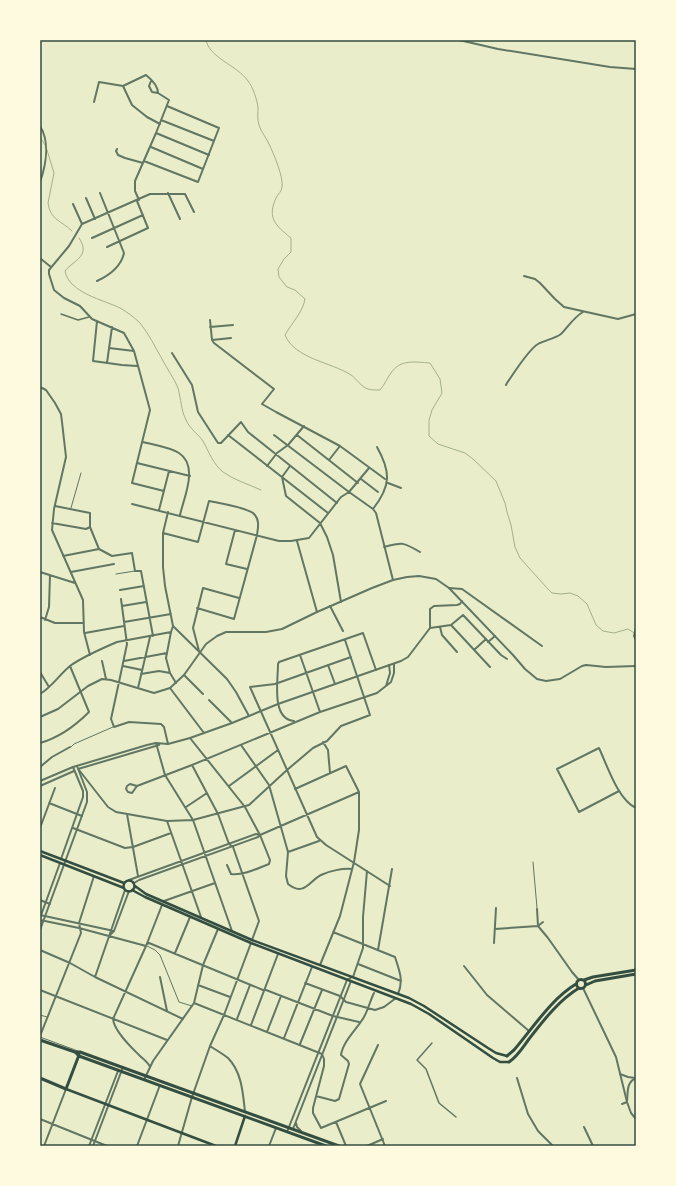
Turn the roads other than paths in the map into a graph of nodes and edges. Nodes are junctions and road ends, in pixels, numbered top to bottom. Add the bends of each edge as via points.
1 (459, 40) edge
2 (636, 69) edge
3 (151, 81) junction
4 (123, 86) junction
5 (158, 93) junction
6 (94, 102) dead end
7 (167, 106) junction
8 (161, 120) junction
9 (160, 124) junction
10 (40, 126) edge
11 (156, 133) junction
12 (214, 141) junction
13 (151, 147) junction
14 (117, 149) dead end
15 (209, 155) junction
16 (144, 162) junction
17 (203, 169) junction
18 (40, 182) edge
19 (100, 193) dead end
20 (168, 193) junction
21 (86, 198) dead end
22 (138, 200) junction
23 (73, 204) dead end
24 (194, 212) dead end
25 (108, 213) junction
26 (143, 216) junction
27 (95, 219) junction
28 (180, 219) dead end
29 (82, 224) junction
30 (115, 228) junction
31 (92, 238) dead end
32 (120, 241) junction
33 (107, 247) dead end
34 (41, 259) edge
35 (51, 267) junction
36 (524, 276) dead end
37 (97, 281) dead end
38 (584, 312) junction
39 (62, 314) dead end
40 (636, 314) edge
41 (89, 317) junction
42 (210, 320) dead end
43 (97, 321) junction
44 (233, 325) dead end
45 (112, 327) junction
46 (210, 327) junction
47 (231, 338) dead end
48 (212, 340) junction
49 (109, 348) junction
50 (134, 352) junction
51 (172, 352) dead end
52 (107, 363) junction
53 (138, 366) junction
54 (506, 386) dead end
55 (40, 387) edge
56 (304, 426) junction
57 (228, 435) junction
58 (274, 435) dead end
59 (297, 435) junction
60 (143, 442) junction
61 (288, 445) junction
62 (340, 446) junction
63 (377, 447) dead end
64 (275, 455) junction
65 (329, 460) junction
66 (137, 463) junction
67 (267, 466) junction
68 (290, 466) junction
69 (370, 468) junction
70 (170, 471) junction
71 (81, 473) dead end
72 (190, 476) junction
73 (282, 477) junction
74 (361, 479) junction
75 (385, 479) dead end
76 (358, 482) junction
77 (388, 483) junction
78 (401, 488) dead end
79 (164, 491) junction
80 (350, 492) junction
81 (378, 492) dead end
82 (337, 503) junction
83 (132, 504) dead end
84 (55, 506) junction
85 (70, 508) junction
86 (374, 509) junction
87 (159, 510) junction
88 (168, 512) junction
89 (328, 513) junction
90 (180, 515) junction
91 (204, 522) junction
92 (52, 523) junction
93 (320, 523) junction
94 (90, 528) junction
95 (235, 529) junction
96 (163, 533) junction
97 (256, 535) junction
98 (297, 540) junction
99 (384, 547) junction
100 (99, 549) junction
101 (420, 552) dead end
102 (63, 556) junction
103 (114, 564) dead end
104 (247, 569) junction
105 (135, 570) junction
106 (40, 572) edge
107 (71, 572) junction
108 (116, 574) dead end
109 (50, 575) junction
110 (393, 580) junction
111 (76, 583) junction
112 (144, 586) junction
113 (448, 588) junction
114 (120, 590) dead end
115 (239, 598) junction
116 (121, 599) dead end
117 (462, 601) junction
118 (146, 602) junction
119 (341, 602) junction
120 (122, 606) junction
121 (330, 606) junction
122 (197, 608) junction
123 (317, 612) junction
124 (171, 614) junction
125 (40, 617) edge
126 (149, 618) junction
127 (45, 620) junction
128 (124, 622) junction
129 (84, 623) junction
130 (451, 625) junction
131 (124, 626) junction
132 (173, 626) junction
133 (440, 627) junction
134 (430, 628) junction
135 (636, 628) edge
136 (343, 631) dead end
137 (171, 632) junction
138 (84, 633) junction
139 (495, 636) junction
140 (151, 637) junction
141 (486, 639) junction
142 (345, 640) junction
143 (636, 640) edge
144 (127, 641) junction
145 (488, 642) junction
146 (542, 646) dead end
147 (474, 650) junction
148 (200, 652) junction
149 (457, 652) dead end
150 (167, 653) junction
151 (90, 655) junction
152 (145, 656) junction
153 (300, 656) junction
154 (351, 657) junction
155 (506, 658) dead end
156 (124, 660) junction
157 (102, 661) dead end
158 (394, 664) junction
159 (328, 665) junction
160 (390, 665) junction
161 (70, 666) junction
162 (123, 666) junction
163 (636, 666) edge
164 (490, 667) dead end
165 (142, 670) junction
166 (376, 670) junction
167 (40, 672) edge
168 (170, 673) junction
169 (306, 673) junction
170 (141, 674) junction
171 (184, 675) junction
172 (358, 676) junction
173 (106, 680) junction
174 (119, 682) junction
175 (176, 683) junction
176 (278, 683) junction
177 (335, 684) junction
178 (50, 687) junction
179 (386, 687) junction
180 (170, 688) junction
181 (138, 689) junction
182 (81, 691) junction
183 (313, 692) junction
184 (40, 694) edge
185 (204, 694) dead end
186 (365, 697) junction
187 (209, 700) dead end
188 (278, 704) junction
189 (261, 712) junction
190 (320, 712) junction
191 (249, 716) junction
192 (40, 717) edge
193 (295, 722) junction
194 (232, 723) junction
195 (114, 727) junction
196 (204, 733) junction
197 (271, 733) junction
198 (190, 738) junction
199 (323, 742) junction
200 (40, 743) edge
201 (168, 744) junction
202 (156, 745) junction
203 (241, 745) junction
204 (70, 747) joint
205 (278, 750) junction
206 (206, 759) junction
207 (77, 765) junction
208 (192, 765) junction
209 (256, 766) junction
210 (40, 767) edge
211 (73, 767) junction
212 (78, 769) junction
213 (287, 770) junction
214 (74, 771) junction
215 (330, 773) junction
216 (165, 775) junction
217 (40, 781) edge
218 (269, 785) junction
219 (40, 786) edge
220 (135, 787) dead end
221 (229, 787) junction
222 (55, 788) dead end
223 (295, 789) junction
224 (619, 791) junction
225 (359, 792) junction
226 (207, 793) junction
227 (82, 802) junction
228 (87, 802) junction
229 (50, 803) junction
230 (186, 807) junction
231 (245, 807) junction
232 (636, 808) edge
233 (78, 814) junction
234 (127, 814) junction
235 (218, 814) junction
236 (307, 815) junction
237 (82, 816) junction
238 (193, 820) junction
239 (167, 821) junction
240 (281, 826) junction
241 (40, 828) edge
242 (72, 828) junction
243 (77, 830) junction
244 (171, 833) junction
245 (260, 835) junction
246 (319, 840) junction
247 (229, 844) junction
248 (133, 847) junction
249 (233, 847) junction
250 (40, 851) edge
251 (204, 852) junction
252 (288, 852) junction
253 (40, 855) edge
254 (206, 856) junction
255 (61, 859) junction
256 (181, 860) junction
257 (66, 861) junction
258 (354, 862) junction
259 (533, 862) dead end
260 (60, 863) junction
261 (182, 864) junction
262 (64, 865) junction
263 (227, 865) dead end
264 (352, 869) junction
265 (392, 869) dead end
266 (367, 870) junction
267 (243, 874) junction
268 (94, 876) junction
269 (138, 876) junction
270 (129, 880) junction
271 (124, 883) junction
272 (215, 883) junction
273 (135, 885) junction
274 (390, 886) junction
275 (124, 889) junction
276 (130, 891) junction
277 (192, 892) junction
278 (40, 900) edge
279 (164, 901) junction
280 (46, 902) junction
281 (50, 904) junction
282 (162, 905) junction
283 (496, 908) dead end
284 (537, 909) joint
285 (41, 915) edge
286 (45, 916) junction
287 (190, 917) junction
288 (201, 917) junction
289 (40, 919) edge
290 (43, 921) junction
291 (543, 922) dead end
292 (79, 923) junction
293 (538, 926) junction
294 (79, 928) junction
295 (218, 929) junction
296 (495, 929) junction
297 (40, 930) edge
298 (112, 931) junction
299 (232, 931) junction
300 (333, 932) junction
301 (109, 936) junction
302 (252, 940) junction
303 (251, 943) junction
304 (494, 943) dead end
305 (146, 945) junction
306 (363, 945) junction
307 (40, 950) edge
308 (378, 950) junction
309 (175, 953) junction
310 (278, 954) junction
311 (70, 963) junction
312 (358, 964) junction
313 (203, 965) junction
314 (320, 965) junction
315 (312, 966) junction
316 (464, 966) dead end
317 (636, 970) edge
318 (636, 974) edge
319 (96, 977) junction
320 (160, 977) dead end
321 (352, 977) junction
322 (237, 979) junction
323 (347, 980) junction
324 (579, 980) junction
325 (584, 980) junction
326 (351, 981) junction
327 (401, 981) junction
328 (305, 983) junction
329 (576, 984) junction
330 (198, 985) junction
331 (250, 985) junction
332 (584, 986) junction
333 (579, 988) junction
334 (322, 989) junction
335 (40, 990) edge
336 (263, 990) junction
337 (126, 992) junction
338 (374, 993) dead end
339 (398, 994) junction
340 (56, 996) junction
341 (282, 996) junction
342 (340, 996) junction
343 (230, 997) junction
344 (396, 998) junction
345 (344, 999) junction
346 (298, 1002) junction
347 (194, 1003) junction
348 (192, 1006) junction
349 (314, 1008) junction
350 (368, 1008) junction
351 (167, 1011) junction
352 (40, 1015) edge
353 (224, 1015) junction
354 (333, 1016) junction
355 (337, 1016) junction
356 (47, 1018) junction
357 (113, 1019) junction
358 (182, 1019) junction
359 (236, 1020) junction
360 (359, 1022) junction
361 (250, 1025) junction
362 (267, 1032) junction
363 (530, 1032) junction
364 (40, 1036) edge
365 (284, 1038) junction
366 (40, 1040) edge
367 (167, 1040) junction
368 (432, 1042) dead end
369 (300, 1044) junction
370 (378, 1045) dead end
371 (210, 1046) junction
372 (75, 1052) junction
373 (80, 1052) junction
374 (319, 1052) junction
375 (322, 1054) junction
376 (79, 1056) junction
377 (507, 1056) joint
378 (509, 1062) joint
379 (121, 1066) junction
380 (150, 1067) junction
381 (120, 1071) junction
382 (620, 1074) junction
383 (146, 1075) junction
384 (40, 1078) edge
385 (517, 1078) dead end
386 (636, 1078) edge
387 (144, 1080) junction
388 (160, 1086) junction
389 (66, 1088) junction
390 (194, 1093) junction
391 (316, 1096) junction
392 (192, 1097) junction
393 (386, 1101) dead end
394 (627, 1102) junction
395 (105, 1104) junction
396 (622, 1104) dead end
397 (109, 1106) junction
398 (369, 1108) junction
399 (245, 1112) junction
400 (245, 1116) junction
401 (456, 1117) dead end
402 (40, 1119) edge
403 (636, 1119) edge
404 (147, 1120) junction
405 (296, 1121) junction
406 (336, 1122) junction
407 (53, 1124) junction
408 (584, 1127) dead end
409 (276, 1128) junction
410 (289, 1128) junction
411 (293, 1129) junction
412 (287, 1132) junction
413 (182, 1133) junction
414 (304, 1133) junction
415 (383, 1139) junction
416 (92, 1140) junction
417 (95, 1141) junction
418 (207, 1144) edge
419 (44, 1146) edge
420 (89, 1146) edge
421 (93, 1146) edge
422 (108, 1146) edge
423 (137, 1146) edge
424 (178, 1146) edge
425 (216, 1146) edge
426 (235, 1146) edge
427 (269, 1146) edge
428 (326, 1146) edge
429 (339, 1146) edge
430 (346, 1146) edge
431 (366, 1146) edge
432 (385, 1146) edge
433 (553, 1146) edge
434 (593, 1146) edge

1 - 2 street via 498,49
3 - 4 street via 146,74
3 - 5 street via 157,87
3 - 5 street via 150,89
4 - 6 street via 99,82
4 - 9 street via 132,105 146,117
5 - 7 street via 169,100
7 - 8 street
7 - 12 street via 219,128
8 - 9 street
8 - 12 street
9 - 11 street
10 - 18 street via 47,152
11 - 13 street
11 - 15 street
12 - 15 street
13 - 16 street
13 - 17 street
14 - 16 street via 118,155
15 - 17 street
16 - 17 street via 198,182
16 - 22 street via 135,181
19 - 25 street
20 - 22 street via 153,193
20 - 24 street via 185,194
20 - 28 street
21 - 27 street
22 - 25 street
22 - 26 street
23 - 29 street
25 - 27 street
25 - 30 street
26 - 30 street
26 - 32 street via 148,228
27 - 29 street
29 - 35 street via 70,246
30 - 31 street
30 - 32 street
32 - 33 street
32 - 37 street via 124,253 123,260 108,276
34 - 35 street
35 - 41 street via 49,274 54,290 80,306
36 - 38 street via 535,279 564,307
38 - 40 street via 618,319
38 - 54 street via 560,334 532,349
39 - 41 street via 78,320
41 - 43 street
42 - 46 street
43 - 45 street
43 - 52 street via 93,361
44 - 46 street
45 - 49 street
45 - 50 street via 124,333
46 - 48 street
47 - 48 street
48 - 56 street via 274,389 262,404
49 - 50 street
49 - 52 street
50 - 53 street
51 - 57 street via 192,385 198,412 208,429 220,444
52 - 53 street
53 - 60 street via 150,410
55 - 84 street via 46,390 55,403 62,422 66,458
56 - 59 street
56 - 62 street
57 - 64 street via 241,422 248,432
57 - 67 street
58 - 61 street
59 - 61 street
59 - 65 street
60 - 66 street
60 - 72 street via 180,454 187,462
61 - 64 street
61 - 80 street
62 - 65 street
62 - 69 street
63 - 77 street via 384,459
64 - 67 street
64 - 68 street
65 - 76 street
66 - 70 street
66 - 79 street via 132,483
67 - 73 street
68 - 73 street
68 - 82 street
69 - 74 street
69 - 75 street
70 - 72 street
70 - 79 street
71 - 85 lane
72 - 90 street
73 - 89 street
73 - 93 street via 286,496
74 - 76 street
74 - 81 street
76 - 80 street
77 - 78 street
77 - 86 street
79 - 87 street
80 - 82 street via 344,494
80 - 86 street
82 - 89 street
83 - 87 street
84 - 85 street
84 - 92 street
85 - 94 street via 90,513
86 - 99 street
87 - 88 street
88 - 90 street
88 - 96 street
89 - 93 street
90 - 91 street
91 - 95 street
91 - 96 street via 198,542
91 - 97 street via 209,501 254,514 258,525
92 - 94 street
92 - 102 street
93 - 98 street via 308,538
93 - 119 street via 333,555
94 - 100 street
95 - 97 street
95 - 104 street via 226,564
96 - 124 street via 163,576
97 - 98 street via 279,541
97 - 104 street
98 - 123 street
99 - 101 street via 402,543
99 - 110 street
100 - 102 street
100 - 105 street via 112,556 132,553
102 - 107 street
103 - 107 street
104 - 115 street
105 - 108 lane
105 - 112 street via 141,571
106 - 109 street
107 - 111 street
109 - 111 street
109 - 127 street via 50,607
110 - 113 street via 428,577 436,579
110 - 119 street
111 - 129 street via 84,604
112 - 114 street
112 - 118 street
113 - 117 street
113 - 146 street via 462,589
115 - 122 street via 203,588
115 - 122 street via 234,619
116 - 120 street
117 - 134 street via 457,606 432,606 429,611
117 - 139 street
118 - 120 street
118 - 126 street
119 - 121 street
120 - 128 street
121 - 123 street
121 - 136 street
122 - 148 street via 193,628
123 - 148 street via 282,629 226,632 211,640
124 - 126 street
124 - 132 street
125 - 127 street
126 - 128 street
126 - 140 street
127 - 129 street via 55,623
128 - 131 street
129 - 138 street
130 - 133 street
130 - 141 street via 463,615
130 - 147 street
131 - 138 street
131 - 144 street
132 - 137 street
132 - 148 street
133 - 134 street
133 - 149 street via 442,635
134 - 158 street via 408,657
135 - 143 street
137 - 140 street
137 - 150 street
138 - 151 street
139 - 145 street
139 - 163 street via 524,669 537,679 546,681 564,678 586,665
140 - 144 street
140 - 152 street
141 - 145 street
141 - 147 street
142 - 153 street
142 - 154 street
142 - 166 street via 363,633
144 - 151 street via 110,645
144 - 156 street
145 - 155 street
147 - 164 street
148 - 171 street
148 - 191 street via 227,679
150 - 152 street
150 - 168 street
151 - 161 street
152 - 156 street
152 - 165 street
153 - 169 street
153 - 176 street via 279,662
154 - 159 street
154 - 172 street
156 - 162 street
157 - 173 street
158 - 160 street
158 - 179 street via 392,682
159 - 169 street
159 - 177 street
160 - 166 street
160 - 179 street
161 - 178 street
161 - 182 street
162 - 165 street
162 - 174 street
165 - 170 street
166 - 172 street
167 - 178 street
168 - 170 street via 160,671
168 - 175 street
169 - 176 street
169 - 183 street
170 - 181 street
171 - 175 street
171 - 185 street
172 - 177 street
172 - 186 street
173 - 174 street
173 - 182 street via 98,680
174 - 181 street
174 - 195 street via 111,719
175 - 180 street
176 - 188 street
176 - 189 street via 250,687
177 - 183 street
178 - 184 street
179 - 186 street
180 - 181 street via 154,693
180 - 196 street
182 - 192 street via 58,709
182 - 200 street via 88,713 58,735
183 - 188 street
183 - 190 street
186 - 190 street
186 - 199 street via 370,714 341,726
187 - 194 street
188 - 189 street
188 - 193 street via 282,716
189 - 191 street
189 - 197 street
190 - 193 street
191 - 194 street
193 - 197 street
194 - 196 street
195 - 201 street via 129,722 161,724
195 - 204 lane
196 - 198 street
197 - 203 street
197 - 205 street
198 - 201 street
198 - 206 street
199 - 213 street
199 - 215 street via 328,750
201 - 202 street
202 - 207 street via 147,745
202 - 212 street
202 - 216 street
203 - 206 street
203 - 209 street
204 - 210 street
205 - 209 street
205 - 213 street
206 - 208 street
206 - 221 street
207 - 211 street
207 - 212 street
208 - 216 street
208 - 226 street
209 - 218 street
209 - 221 street
211 - 214 street
211 - 217 street
212 - 214 street
212 - 228 street via 87,792
212 - 234 street via 108,807
213 - 218 street
213 - 223 street
214 - 219 street
214 - 227 street via 83,792
215 - 223 street
215 - 225 street via 346,766
216 - 220 street
216 - 230 street
218 - 231 street
218 - 240 street
221 - 231 street
222 - 229 street
223 - 236 street
224 - 224 street via 599,748 557,769 579,812
224 - 232 street via 628,803
225 - 236 street
225 - 258 street via 360,830
226 - 230 street
226 - 235 street
227 - 228 street
227 - 233 street
228 - 237 street
229 - 233 street
229 - 241 street
230 - 238 street
231 - 235 street
231 - 245 street
233 - 237 street
233 - 242 street
234 - 239 street
234 - 248 street
235 - 238 street
235 - 247 street
236 - 240 street
236 - 246 street
237 - 243 street
238 - 239 street
238 - 251 street
239 - 244 street
240 - 245 street
240 - 252 street
242 - 243 street
242 - 255 street
243 - 248 street via 125,848
243 - 257 street
244 - 248 street
244 - 256 street
245 - 247 street via 256,834
245 - 249 street
245 - 267 street via 270,860 269,864
246 - 252 street
246 - 258 street
247 - 249 street
247 - 251 street
248 - 269 street
249 - 254 street
249 - 267 street
250 - 255 main road
251 - 254 street
251 - 256 street
252 - 264 street via 286,881 294,889 311,885 323,874
253 - 260 main road
254 - 261 street
254 - 272 street
255 - 257 main road
255 - 260 street
256 - 261 street
256 - 269 street
257 - 262 street
257 - 271 main road
258 - 264 street
258 - 266 street
259 - 284 lane
260 - 262 main road
260 - 280 street
261 - 273 street via 139,880
261 - 277 street
262 - 268 main road
262 - 281 street
263 - 267 street via 231,874
264 - 300 street via 340,916
265 - 274 street
266 - 274 street
266 - 306 street
267 - 302 street via 259,921
268 - 275 main road
268 - 292 street
269 - 270 street
270 - 271 main road
270 - 273 main road
271 - 275 main road
272 - 277 street
272 - 299 street
273 - 276 main road
273 - 279 main road via 146,894
274 - 308 street
275 - 276 main road
275 - 298 street
276 - 282 main road
276 - 298 street
277 - 279 street
277 - 288 street
278 - 280 street
279 - 288 main road
280 - 281 street
280 - 285 street
281 - 286 street
282 - 287 main road
282 - 305 street
283 - 296 street
284 - 293 street
285 - 286 street
285 - 289 street
286 - 290 street
286 - 292 street
287 - 295 main road
287 - 309 street
288 - 299 main road
289 - 290 street
290 - 294 street
290 - 297 street
291 - 293 street
292 - 294 street
292 - 298 street
293 - 296 street
293 - 324 street
294 - 301 street
294 - 311 street via 81,933
295 - 303 main road
295 - 313 street
296 - 304 street
298 - 301 street
299 - 302 main road
300 - 306 street
300 - 314 street
301 - 305 street
301 - 319 street
302 - 314 main road
303 - 310 main road
303 - 322 street
305 - 309 street via 149,943
305 - 337 street
305 - 348 lane via 160,955 179,1002
306 - 308 street
306 - 312 street
307 - 311 street
308 - 327 street via 394,957 402,976
309 - 313 street
310 - 315 main road
310 - 336 street
311 - 319 street
311 - 340 street
312 - 321 street
312 - 327 street
313 - 322 street
313 - 330 street
314 - 321 main road
315 - 323 main road
315 - 328 street
316 - 363 street via 487,994
317 - 325 main road
318 - 332 main road
319 - 337 street
320 - 351 street
321 - 323 street
321 - 326 street
321 - 339 main road
322 - 331 street
322 - 343 street
323 - 326 main road
323 - 342 street
324 - 325 main road
324 - 329 main road
325 - 332 main road
326 - 344 main road
326 - 345 street
327 - 339 street
328 - 334 street
328 - 346 street
329 - 333 main road
329 - 363 main road via 551,1005
330 - 343 street
330 - 347 street
331 - 336 street
331 - 359 street
332 - 333 main road
332 - 382 street via 616,1056
333 - 378 main road via 562,1000
334 - 342 street
334 - 349 street
335 - 340 street
336 - 341 street
336 - 361 street
337 - 351 street
337 - 357 street
338 - 350 street
339 - 377 main road via 424,1006 496,1053
340 - 356 street
340 - 357 street
341 - 346 street
341 - 362 street
342 - 345 street
342 - 354 street
343 - 353 street
344 - 350 street via 379,1009
344 - 378 main road via 419,1008 500,1062
345 - 350 street via 346,1002
345 - 355 street
346 - 349 street
346 - 365 street
347 - 348 street
347 - 353 street
348 - 358 street
349 - 354 street
349 - 369 street
350 - 360 street
351 - 358 street
352 - 356 lane
353 - 359 street
353 - 371 street
354 - 355 street
354 - 374 street
355 - 360 street
355 - 375 street
356 - 364 street
357 - 367 street
357 - 380 street via 116,1028 128,1044
358 - 367 street
359 - 361 street
360 - 391 street via 342,1050 342,1055 349,1064 338,1099
361 - 362 street
362 - 365 street
363 - 377 main road
364 - 373 lane
365 - 369 street
366 - 372 main road
367 - 380 street
368 - 401 street via 417,1060 426,1069 439,1103
369 - 374 street
370 - 398 street via 360,1084
371 - 390 street
371 - 399 street via 229,1059 235,1069 242,1087
372 - 373 main road
372 - 376 main road
373 - 376 main road
373 - 379 main road
374 - 375 street
374 - 410 street
375 - 391 street via 324,1066
375 - 405 street
376 - 381 main road
376 - 389 main road
379 - 381 street
379 - 383 main road
380 - 383 street
381 - 387 main road
381 - 395 street
381 - 397 street
382 - 386 street
382 - 394 street
383 - 387 street
383 - 390 main road
384 - 389 main road
385 - 433 street via 528,1114 538,1132
386 - 394 street via 628,1085
387 - 388 main road
388 - 392 main road
388 - 404 street
389 - 395 main road
389 - 407 street
390 - 392 street
390 - 399 main road
391 - 406 street via 313,1113 321,1128
392 - 400 main road
392 - 413 street
393 - 398 street
394 - 396 street
394 - 403 street
395 - 397 main road
395 - 416 street
397 - 404 main road
397 - 417 street
398 - 406 street
398 - 415 street
399 - 410 main road
400 - 409 main road
400 - 426 main road
402 - 407 street
404 - 413 main road
404 - 423 street
405 - 411 street
405 - 414 street via 297,1127
406 - 430 street
407 - 416 street
407 - 419 street
408 - 434 street
409 - 412 main road
409 - 427 street
410 - 411 main road
410 - 412 street
411 - 414 main road
412 - 428 main road
413 - 418 main road
413 - 424 street
414 - 429 main road
415 - 431 street
415 - 432 street
416 - 417 street
416 - 420 street
417 - 421 street
417 - 422 street
418 - 425 main road

